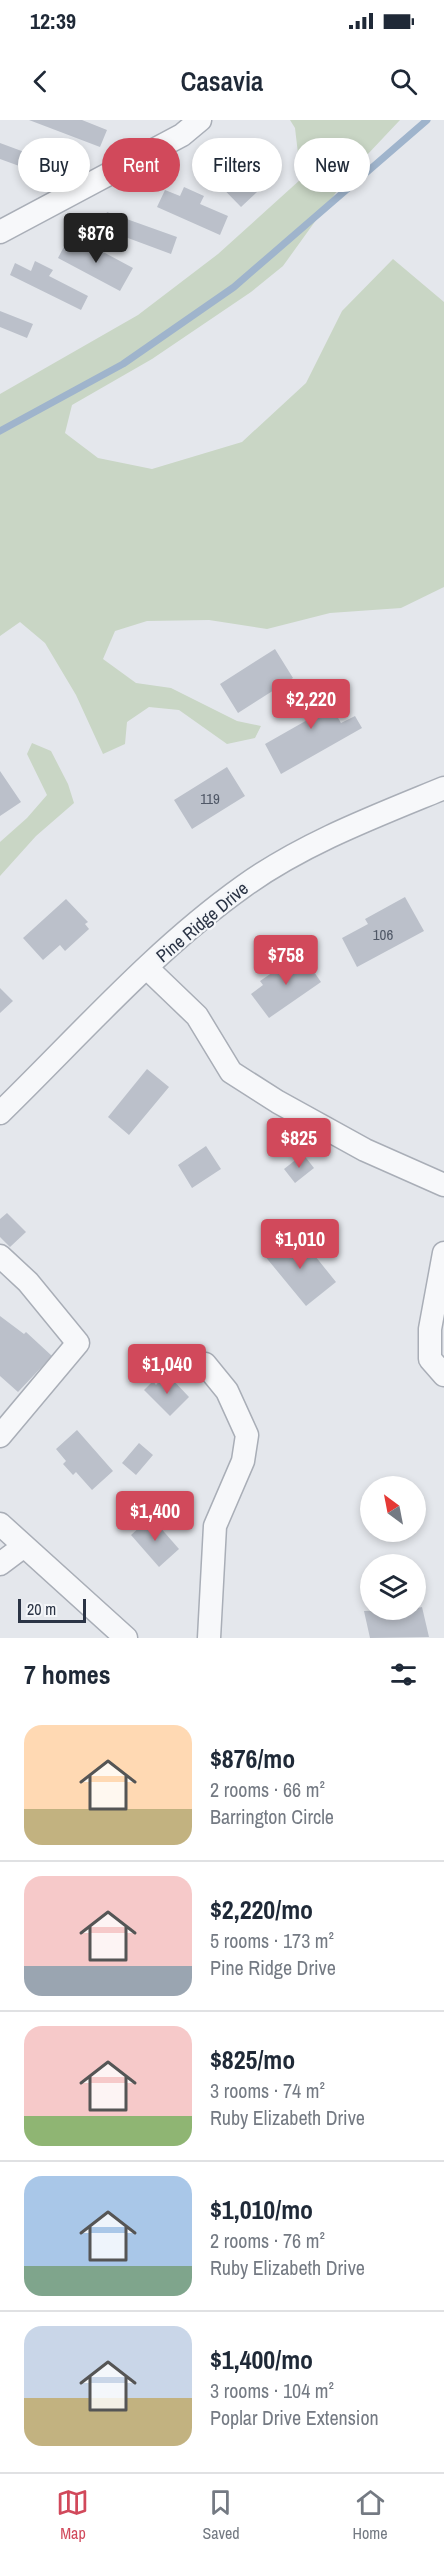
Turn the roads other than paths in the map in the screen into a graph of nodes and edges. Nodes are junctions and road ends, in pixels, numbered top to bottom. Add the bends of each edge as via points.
1 (200, 120) edge
2 (0, 232) edge
3 (444, 788) edge
4 (147, 968) junction
5 (0, 1113) edge
6 (444, 1185) edge
7 (444, 1253) edge
8 (0, 1256) edge
9 (205, 1364) dead end
10 (444, 1375) edge
11 (0, 1436) edge
12 (0, 1524) edge
13 (24, 1546) junction
14 (0, 1564) edge
15 (126, 1638) edge
16 (209, 1638) edge

1 - 2 street via 182,135
3 - 4 street, Pine Ridge Drive via 279,863 243,887
4 - 5 street, Pine Ridge Drive
4 - 6 street via 197,1016 231,1072 365,1150
7 - 10 street via 430,1329 430,1359
8 - 11 street via 28,1282 78,1343
9 - 16 street via 227,1391 247,1436 243,1461 215,1526
12 - 13 street
13 - 14 street
13 - 15 street

